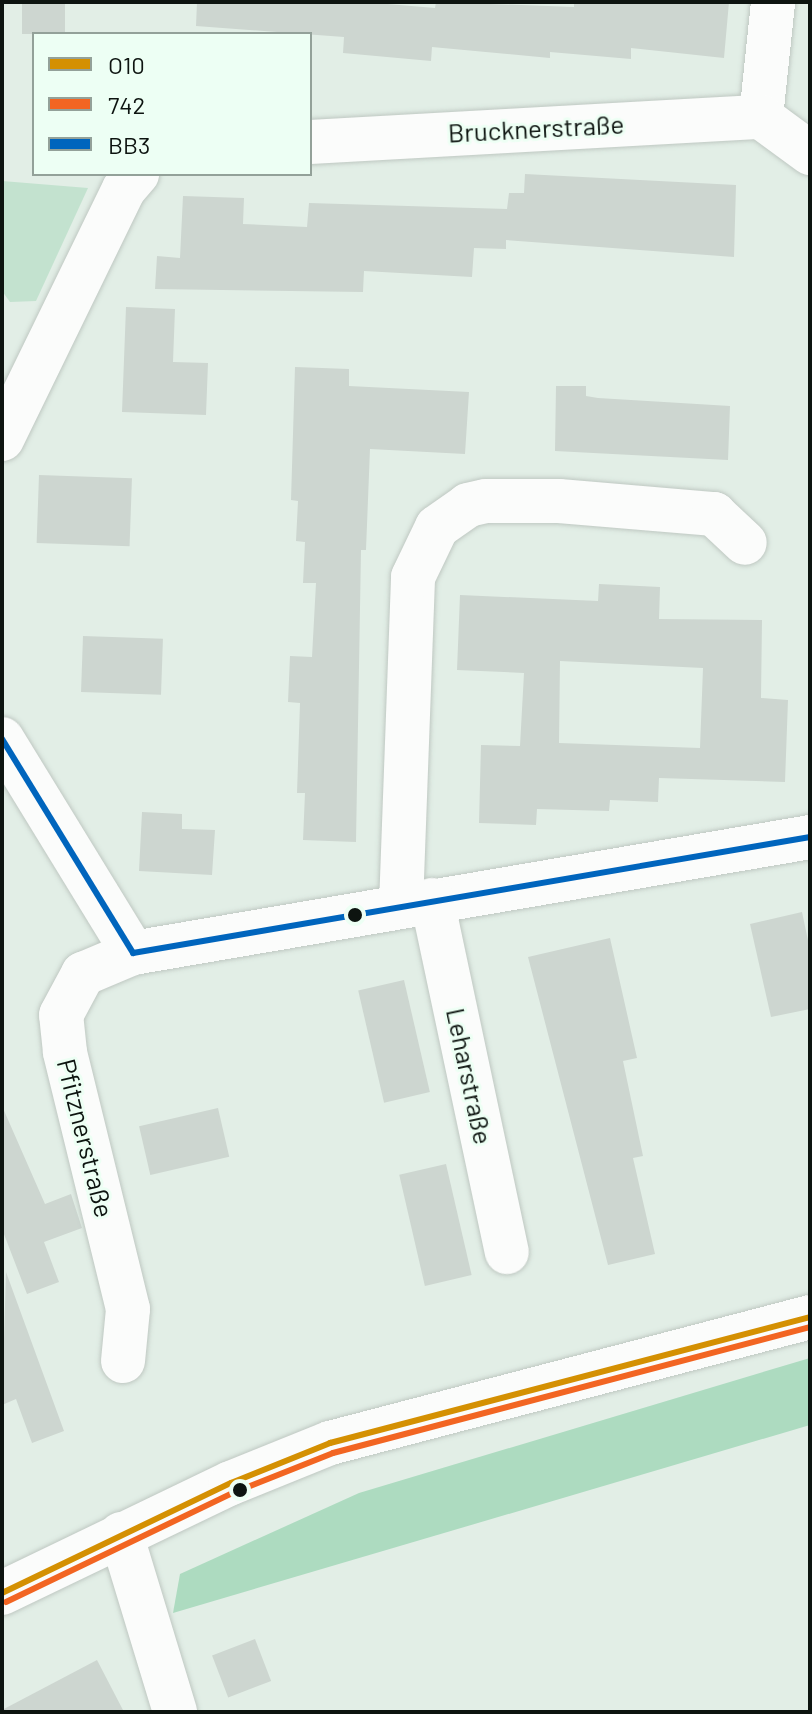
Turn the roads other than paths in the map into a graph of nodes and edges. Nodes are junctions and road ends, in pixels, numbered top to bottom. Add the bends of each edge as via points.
1 (773, 2) edge
2 (761, 117) junction
3 (312, 142) edge
4 (810, 153) edge
5 (135, 176) edge
6 (2, 439) edge
7 (745, 543) dead end
8 (2, 739) edge
9 (810, 837) edge
10 (416, 903) junction
11 (133, 953) junction
12 (507, 1252) dead end
13 (810, 1317) edge
14 (123, 1361) dead end
15 (121, 1534) junction
16 (2, 1593) edge
17 (175, 1712) edge

1 - 2 street
2 - 3 street, Brucknerstraße
2 - 4 street
5 - 6 street via 124,189
7 - 10 street, Leharstraße via 714,514 559,501 486,501 461,509 437,527 413,577
8 - 11 street
9 - 10 street, Pfitznerstraße
10 - 11 street, Pfitznerstraße
10 - 12 street, Leharstraße
11 - 14 street, Pfitznerstraße via 106,960 83,974 61,1015 65,1052 128,1309
13 - 15 street via 330,1443
15 - 16 street
15 - 17 street

